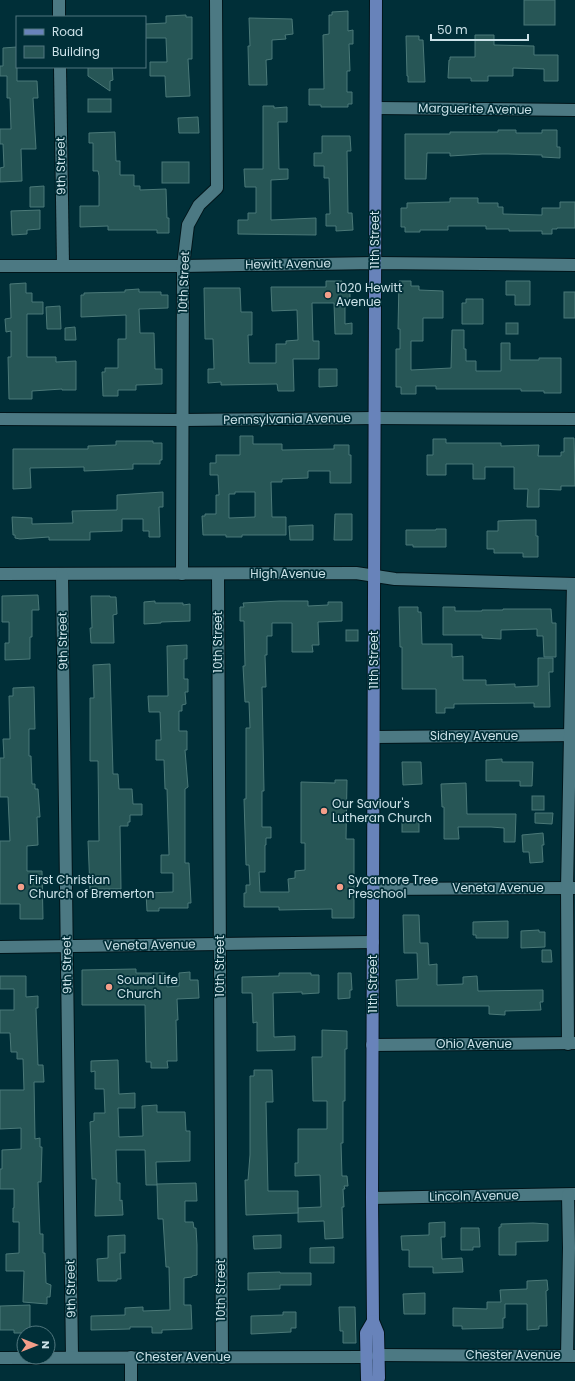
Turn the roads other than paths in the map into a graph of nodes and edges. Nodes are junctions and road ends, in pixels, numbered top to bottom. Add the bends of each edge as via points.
1 (59, 0) edge
2 (216, 0) edge
3 (376, 0) edge
4 (59, 16) edge
5 (60, 68) edge
6 (376, 108) junction
7 (575, 110) edge
8 (375, 263) junction
9 (63, 265) junction
10 (575, 265) edge
11 (0, 266) edge
12 (183, 266) junction
13 (375, 418) junction
14 (0, 419) edge
15 (575, 419) edge
16 (182, 420) junction
17 (0, 574) edge
18 (62, 574) junction
19 (182, 574) junction
20 (218, 574) junction
21 (375, 577) junction
22 (574, 584) edge
23 (572, 735) edge
24 (374, 737) junction
25 (571, 888) edge
26 (373, 889) junction
27 (373, 942) junction
28 (220, 944) junction
29 (0, 946) edge
30 (67, 946) junction
31 (572, 1044) edge
32 (372, 1045) junction
33 (572, 1194) edge
34 (372, 1198) junction
35 (372, 1356) junction
36 (571, 1356) edge
37 (72, 1357) junction
38 (131, 1357) junction
39 (0, 1358) edge
40 (222, 1358) junction
41 (131, 1381) edge
42 (369, 1381) edge
43 (377, 1381) edge

1 - 4 street
2 - 12 street, 10th Street via 217,188 199,205 188,225
3 - 6 main road, 11th Street
5 - 9 street, 9th Street
6 - 7 street, Marguerite Avenue
6 - 8 main road, 11th Street
8 - 10 street, Hewitt Avenue
8 - 12 street, Hewitt Avenue
8 - 13 main road, 11th Street
9 - 11 street, Hewitt Avenue
9 - 12 street, Hewitt Avenue
12 - 16 street, 10th Street
13 - 15 street, Pennsylvania Avenue
13 - 16 street, Pennsylvania Avenue
13 - 21 main road, 11th Street
14 - 16 street, Pennsylvania Avenue
16 - 19 street, 10th Street
17 - 18 street, High Avenue
18 - 19 street, High Avenue
18 - 30 street, 9th Street
19 - 20 street, High Avenue
20 - 21 street, High Avenue via 356,574
20 - 28 street, 10th Street
21 - 22 street, High Avenue
21 - 24 main road, 11th Street
22 - 23 street
23 - 24 street, Sidney Avenue
23 - 25 street
24 - 26 main road, 11th Street
25 - 26 street, Veneta Avenue
25 - 31 street
26 - 27 main road, 11th Street
27 - 28 street, Veneta Avenue
27 - 32 main road, 11th Street
28 - 30 street, Veneta Avenue
28 - 40 street, 10th Street
29 - 30 street, Veneta Avenue
30 - 37 street, 9th Street
31 - 32 street, Ohio Avenue
32 - 34 main road, 11th Street
33 - 34 street, Lincoln Avenue
33 - 36 street
34 - 35 main road, 11th Street via 373,1321 378,1333
35 - 36 street, Chester Avenue
35 - 40 street, Chester Avenue
35 - 42 main road, 11th Street via 367,1379
35 - 43 main road, 11th Street via 379,1378
37 - 38 street, Chester Avenue
37 - 39 street, Chester Avenue
38 - 40 street, Chester Avenue
38 - 41 street

